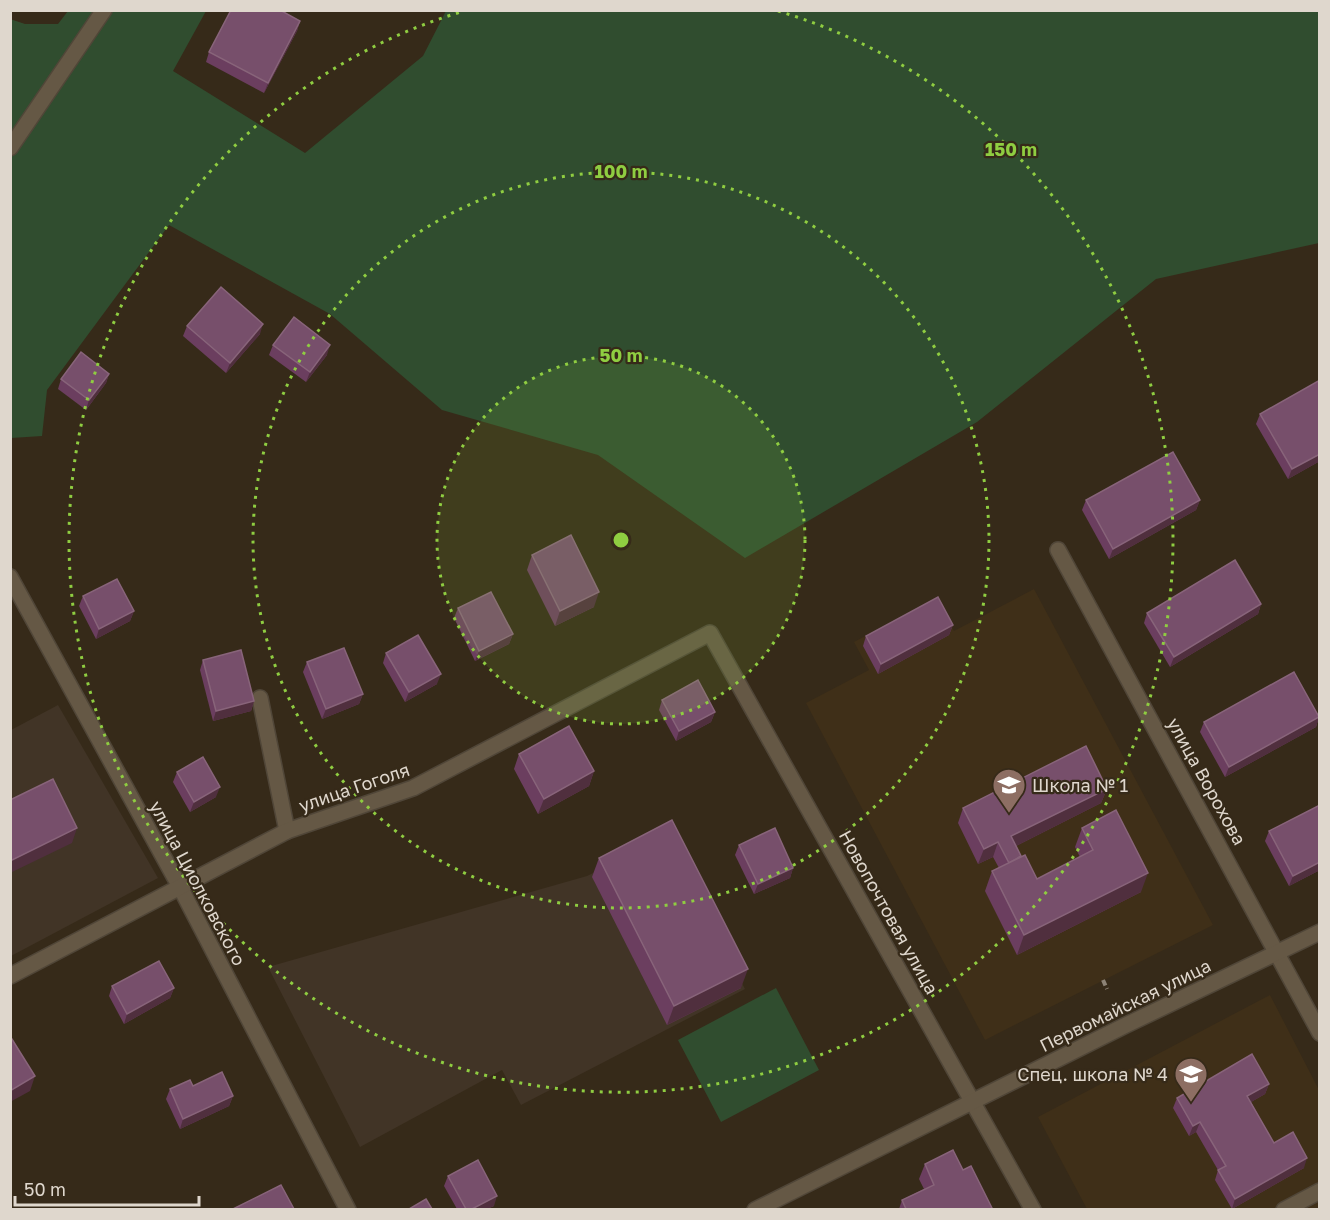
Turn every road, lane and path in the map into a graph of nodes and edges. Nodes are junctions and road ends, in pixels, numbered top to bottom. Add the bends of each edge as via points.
1 (104, 10) edge
2 (10, 148) edge
3 (1058, 550) dead end
4 (10, 577) edge
5 (710, 633) joint
6 (260, 699) dead end
7 (287, 831) junction
8 (180, 887) junction
9 (1320, 932) edge
10 (1278, 953) junction
11 (10, 976) edge
12 (1103, 981) dead end
13 (1107, 988) dead end
14 (1320, 1032) edge
15 (972, 1101) junction
16 (1320, 1191) edge
17 (348, 1209) edge
18 (755, 1209) edge
19 (1033, 1209) edge
20 (1284, 1209) edge

1 - 2 street
3 - 10 street, улица Ворохова
4 - 8 street, улица Циолковского
5 - 7 street, улица Гоголя via 413,788
5 - 15 street, Новопочтовая улица
6 - 7 street
7 - 8 street, улица Гоголя
8 - 11 street, улица Гоголя
8 - 17 street, улица Циолковского
9 - 10 street, Первомайская улица
10 - 14 street, улица Ворохова
10 - 15 street, Первомайская улица
12 - 13 path
15 - 18 street, Первомайская улица
15 - 19 street, Новопочтовая улица
16 - 20 street

